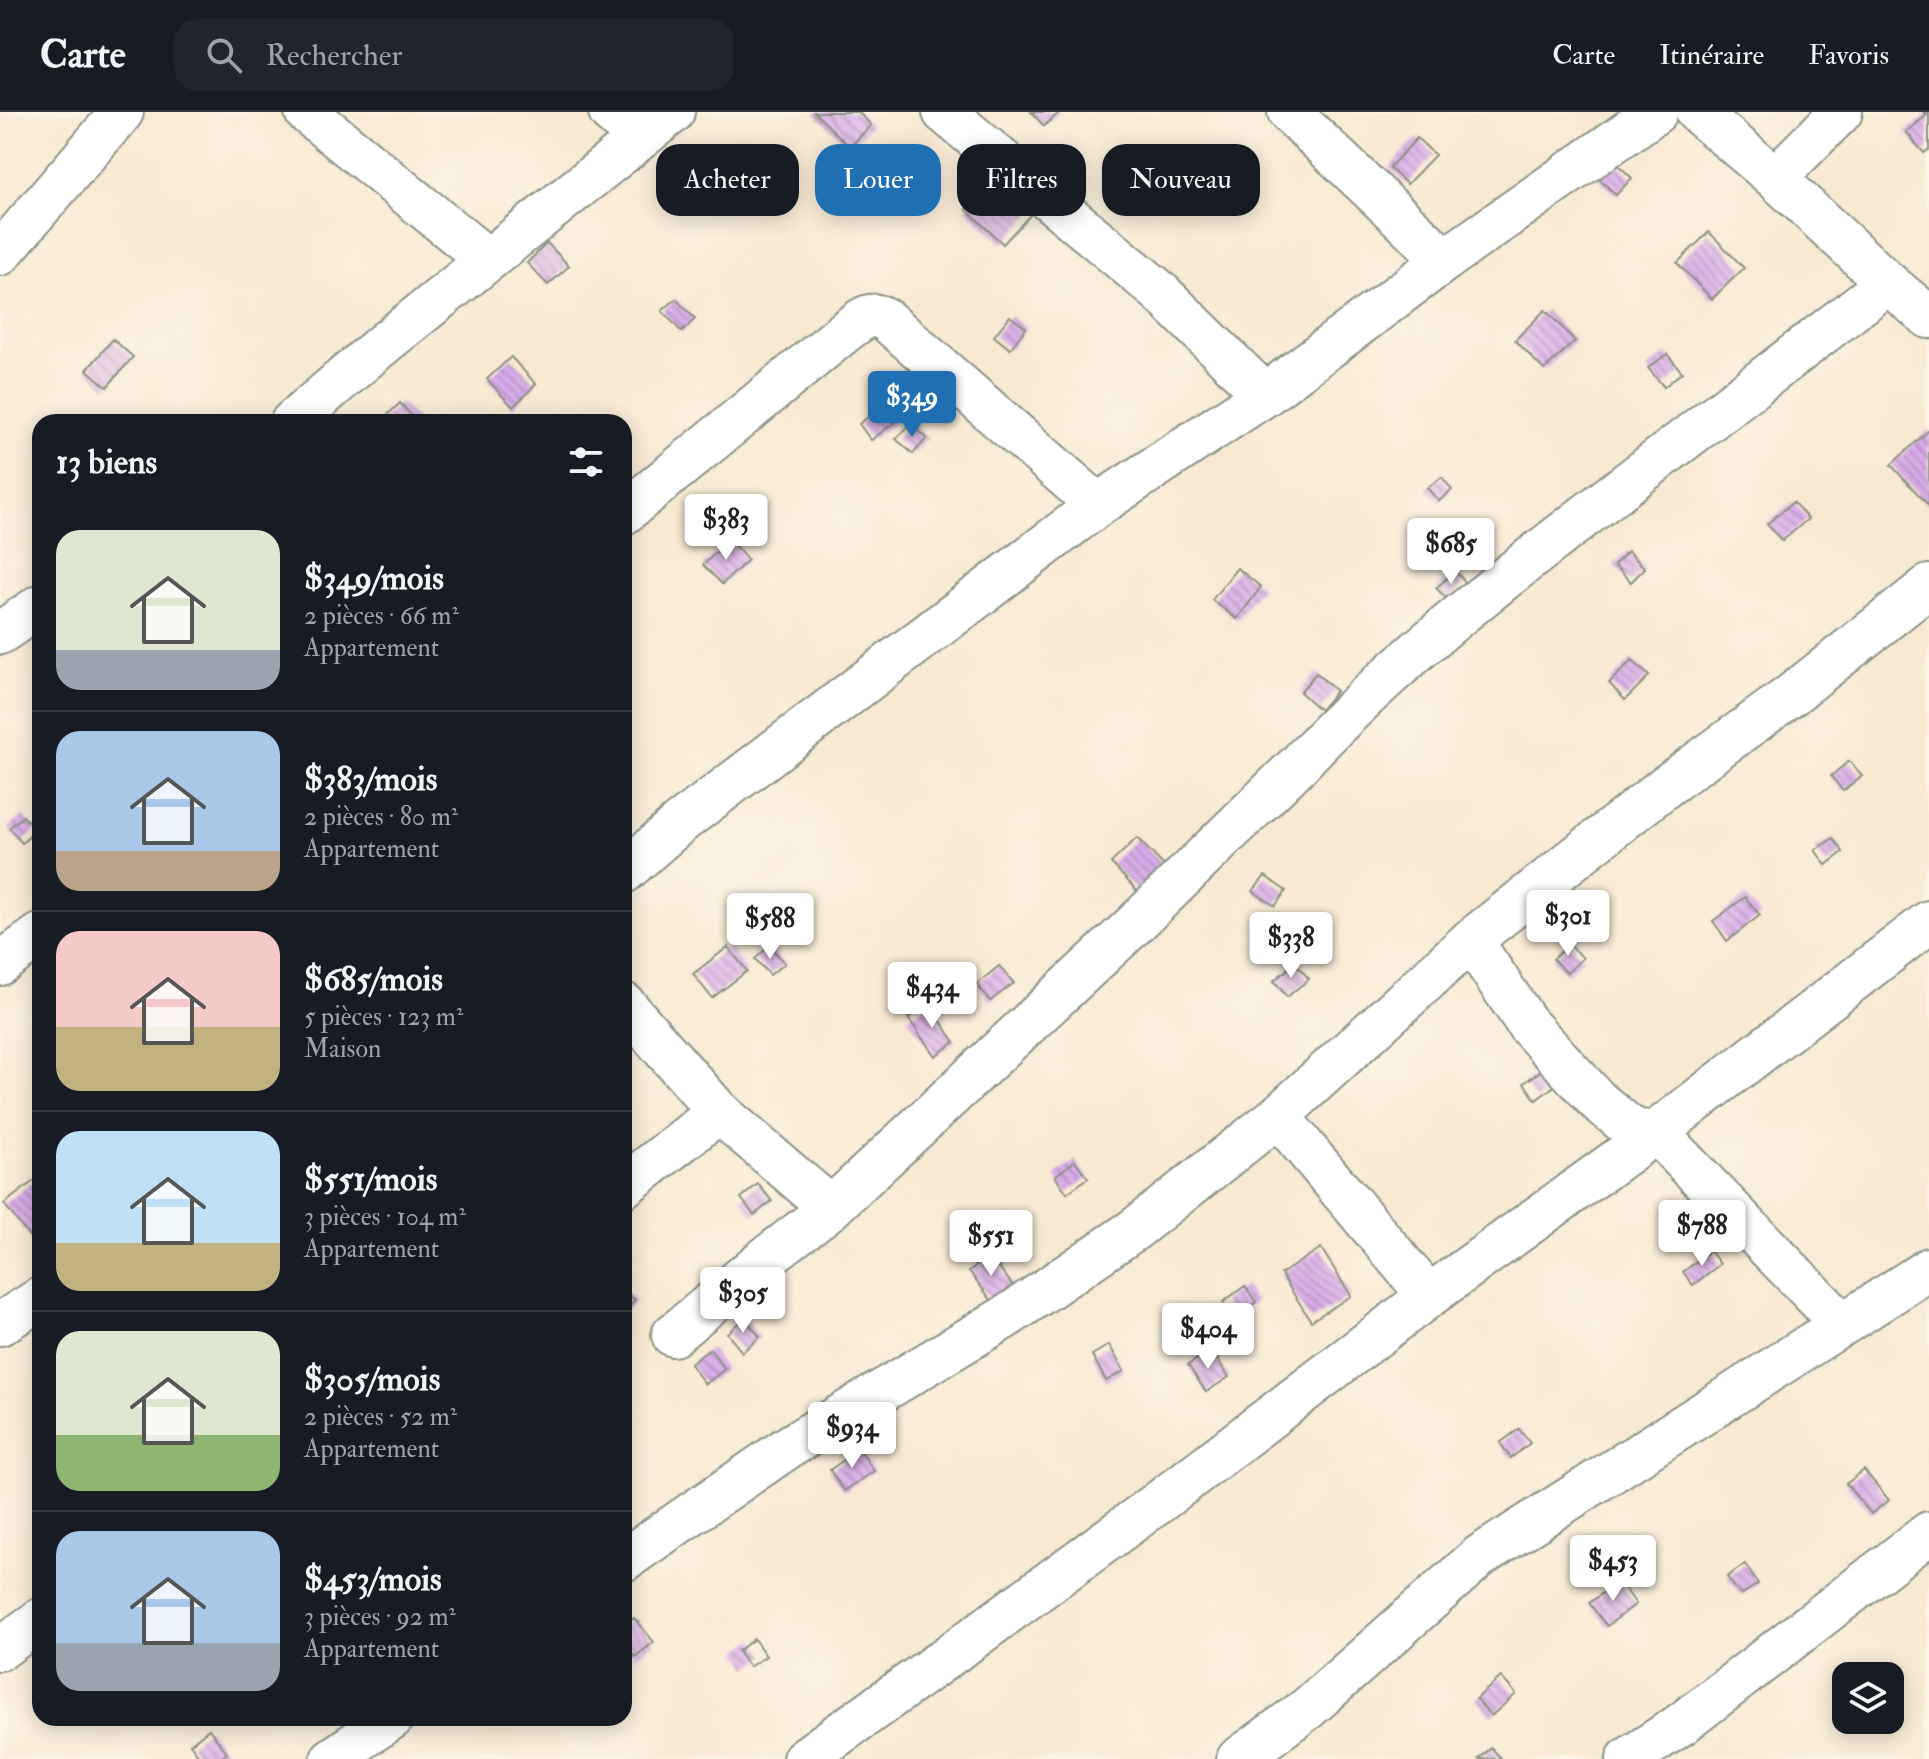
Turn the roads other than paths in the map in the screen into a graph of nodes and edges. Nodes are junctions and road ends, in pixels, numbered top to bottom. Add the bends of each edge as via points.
1 (122, 112) edge
2 (306, 112) edge
3 (673, 112) edge
4 (944, 112) edge
5 (1289, 112) edge
6 (1656, 112) edge
7 (1697, 112) edge
8 (1841, 112) edge
9 (625, 125) edge
10 (1775, 178) junction
11 (0, 254) edge
12 (488, 260) junction
13 (1445, 260) junction
14 (1888, 283) junction
15 (1929, 317) edge
16 (1265, 395) junction
17 (301, 414) edge
18 (1098, 505) junction
19 (632, 506) edge
20 (1929, 586) edge
21 (632, 865) edge
22 (1929, 922) edge
23 (1471, 940) junction
24 (32, 941) edge
25 (0, 964) edge
26 (632, 1012) edge
27 (719, 1112) junction
28 (1278, 1116) junction
29 (1656, 1132) junction
30 (632, 1180) edge
31 (831, 1208) junction
32 (1929, 1269) edge
33 (1429, 1296) junction
34 (32, 1304) edge
35 (0, 1324) edge
36 (1842, 1324) junction
37 (673, 1335) dead end
38 (1929, 1533) edge
39 (632, 1555) edge
40 (32, 1626) edge
41 (0, 1649) edge
42 (380, 1726) edge
43 (332, 1759) edge
44 (804, 1759) edge
45 (1238, 1759) edge
46 (1628, 1759) edge

1 - 11 street
2 - 12 street
3 - 9 street
4 - 16 street via 1159,291
5 - 13 street
6 - 13 street
7 - 10 street
8 - 10 street
9 - 12 street
10 - 14 street
12 - 17 street
13 - 16 street
14 - 15 street
14 - 31 street via 1518,568 1420,650
16 - 18 street
18 - 19 street via 886,320 873,315 847,330
18 - 21 street
20 - 23 street
22 - 29 street
23 - 28 street
23 - 29 street via 1528,1025 1597,1100 1628,1126
24 - 25 street
26 - 27 street
27 - 30 street
27 - 31 street
28 - 33 street
28 - 39 street via 1135,1229 1009,1315 787,1448
29 - 33 street
29 - 36 street
31 - 37 street
32 - 36 street
33 - 44 street via 1159,1502
34 - 35 street
36 - 45 street via 1480,1556 1308,1708
38 - 46 street via 1680,1725
40 - 41 street
42 - 43 street

